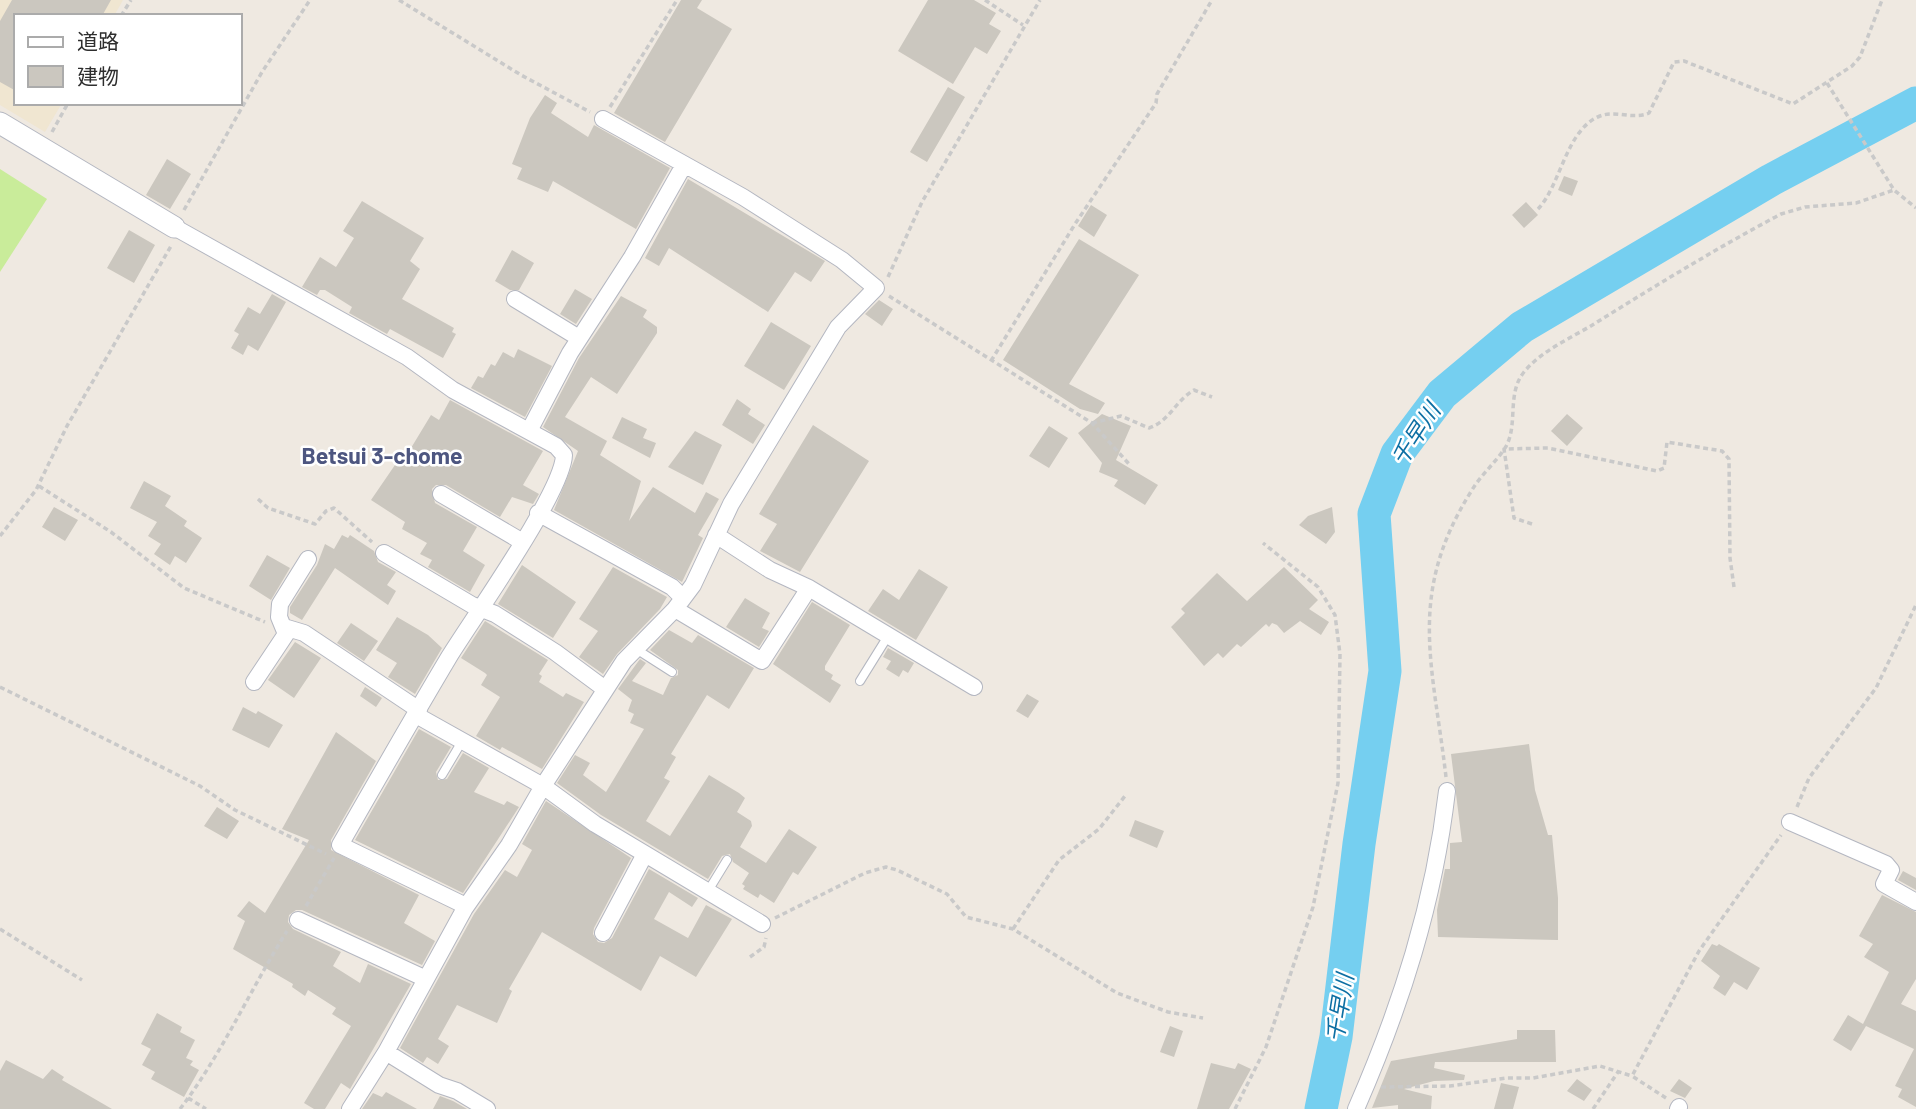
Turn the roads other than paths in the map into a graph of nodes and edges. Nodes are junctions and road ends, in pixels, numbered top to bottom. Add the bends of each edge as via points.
1 (603, 119) road end
2 (0, 123) edge
3 (684, 165) junction
4 (176, 228) joint
5 (515, 299) dead end
6 (579, 338) junction
7 (529, 432) junction
8 (441, 494) dead end
9 (538, 513) junction
10 (716, 536) junction
11 (521, 541) junction
12 (384, 553) road end
13 (308, 559) dead end
14 (809, 588) junction
15 (679, 603) junction
16 (481, 608) junction
17 (284, 627) junction
18 (888, 636) junction
19 (635, 649) junction
20 (672, 672) dead end
21 (860, 681) dead end
22 (254, 682) dead end
23 (974, 687) dead end
24 (605, 689) junction
25 (417, 712) junction
26 (461, 743) junction
27 (442, 775) dead end
28 (543, 786) junction
29 (1447, 791) road end
30 (1790, 822) road end
31 (645, 854) junction
32 (727, 860) dead end
33 (708, 891) junction
34 (1916, 902) edge
35 (466, 906) junction
36 (298, 920) road end
37 (762, 924) road end
38 (603, 933) dead end
39 (424, 978) junction
40 (386, 1052) junction
41 (350, 1109) edge
42 (487, 1109) edge
43 (1356, 1109) edge

1 - 3 street
2 - 4 street
3 - 6 street
3 - 10 street via 842,260 876,288 838,327
4 - 7 street via 407,357 453,390
5 - 6 street
6 - 7 street
7 - 9 street via 564,455 564,468
8 - 11 street
9 - 11 street
9 - 15 street via 672,587
10 - 14 street
10 - 15 street via 693,585
11 - 16 street
12 - 16 street
13 - 17 street via 280,604
14 - 15 street via 762,661
14 - 18 street
15 - 19 street
16 - 24 street via 555,652
16 - 25 street
17 - 22 street via 286,634
17 - 25 street via 304,633
18 - 21 lane
18 - 23 street
19 - 20 lane
19 - 24 street
24 - 28 street
25 - 26 street
25 - 35 street via 337,852
26 - 27 lane
26 - 28 street
28 - 31 street
28 - 35 street
29 - 43 street via 1428,906 1395,1016
30 - 34 street via 1886,864 1891,870 1884,884
31 - 33 street
31 - 38 street
32 - 33 lane
33 - 37 street
35 - 39 street
36 - 39 street
39 - 40 street
40 - 41 street
40 - 42 street

